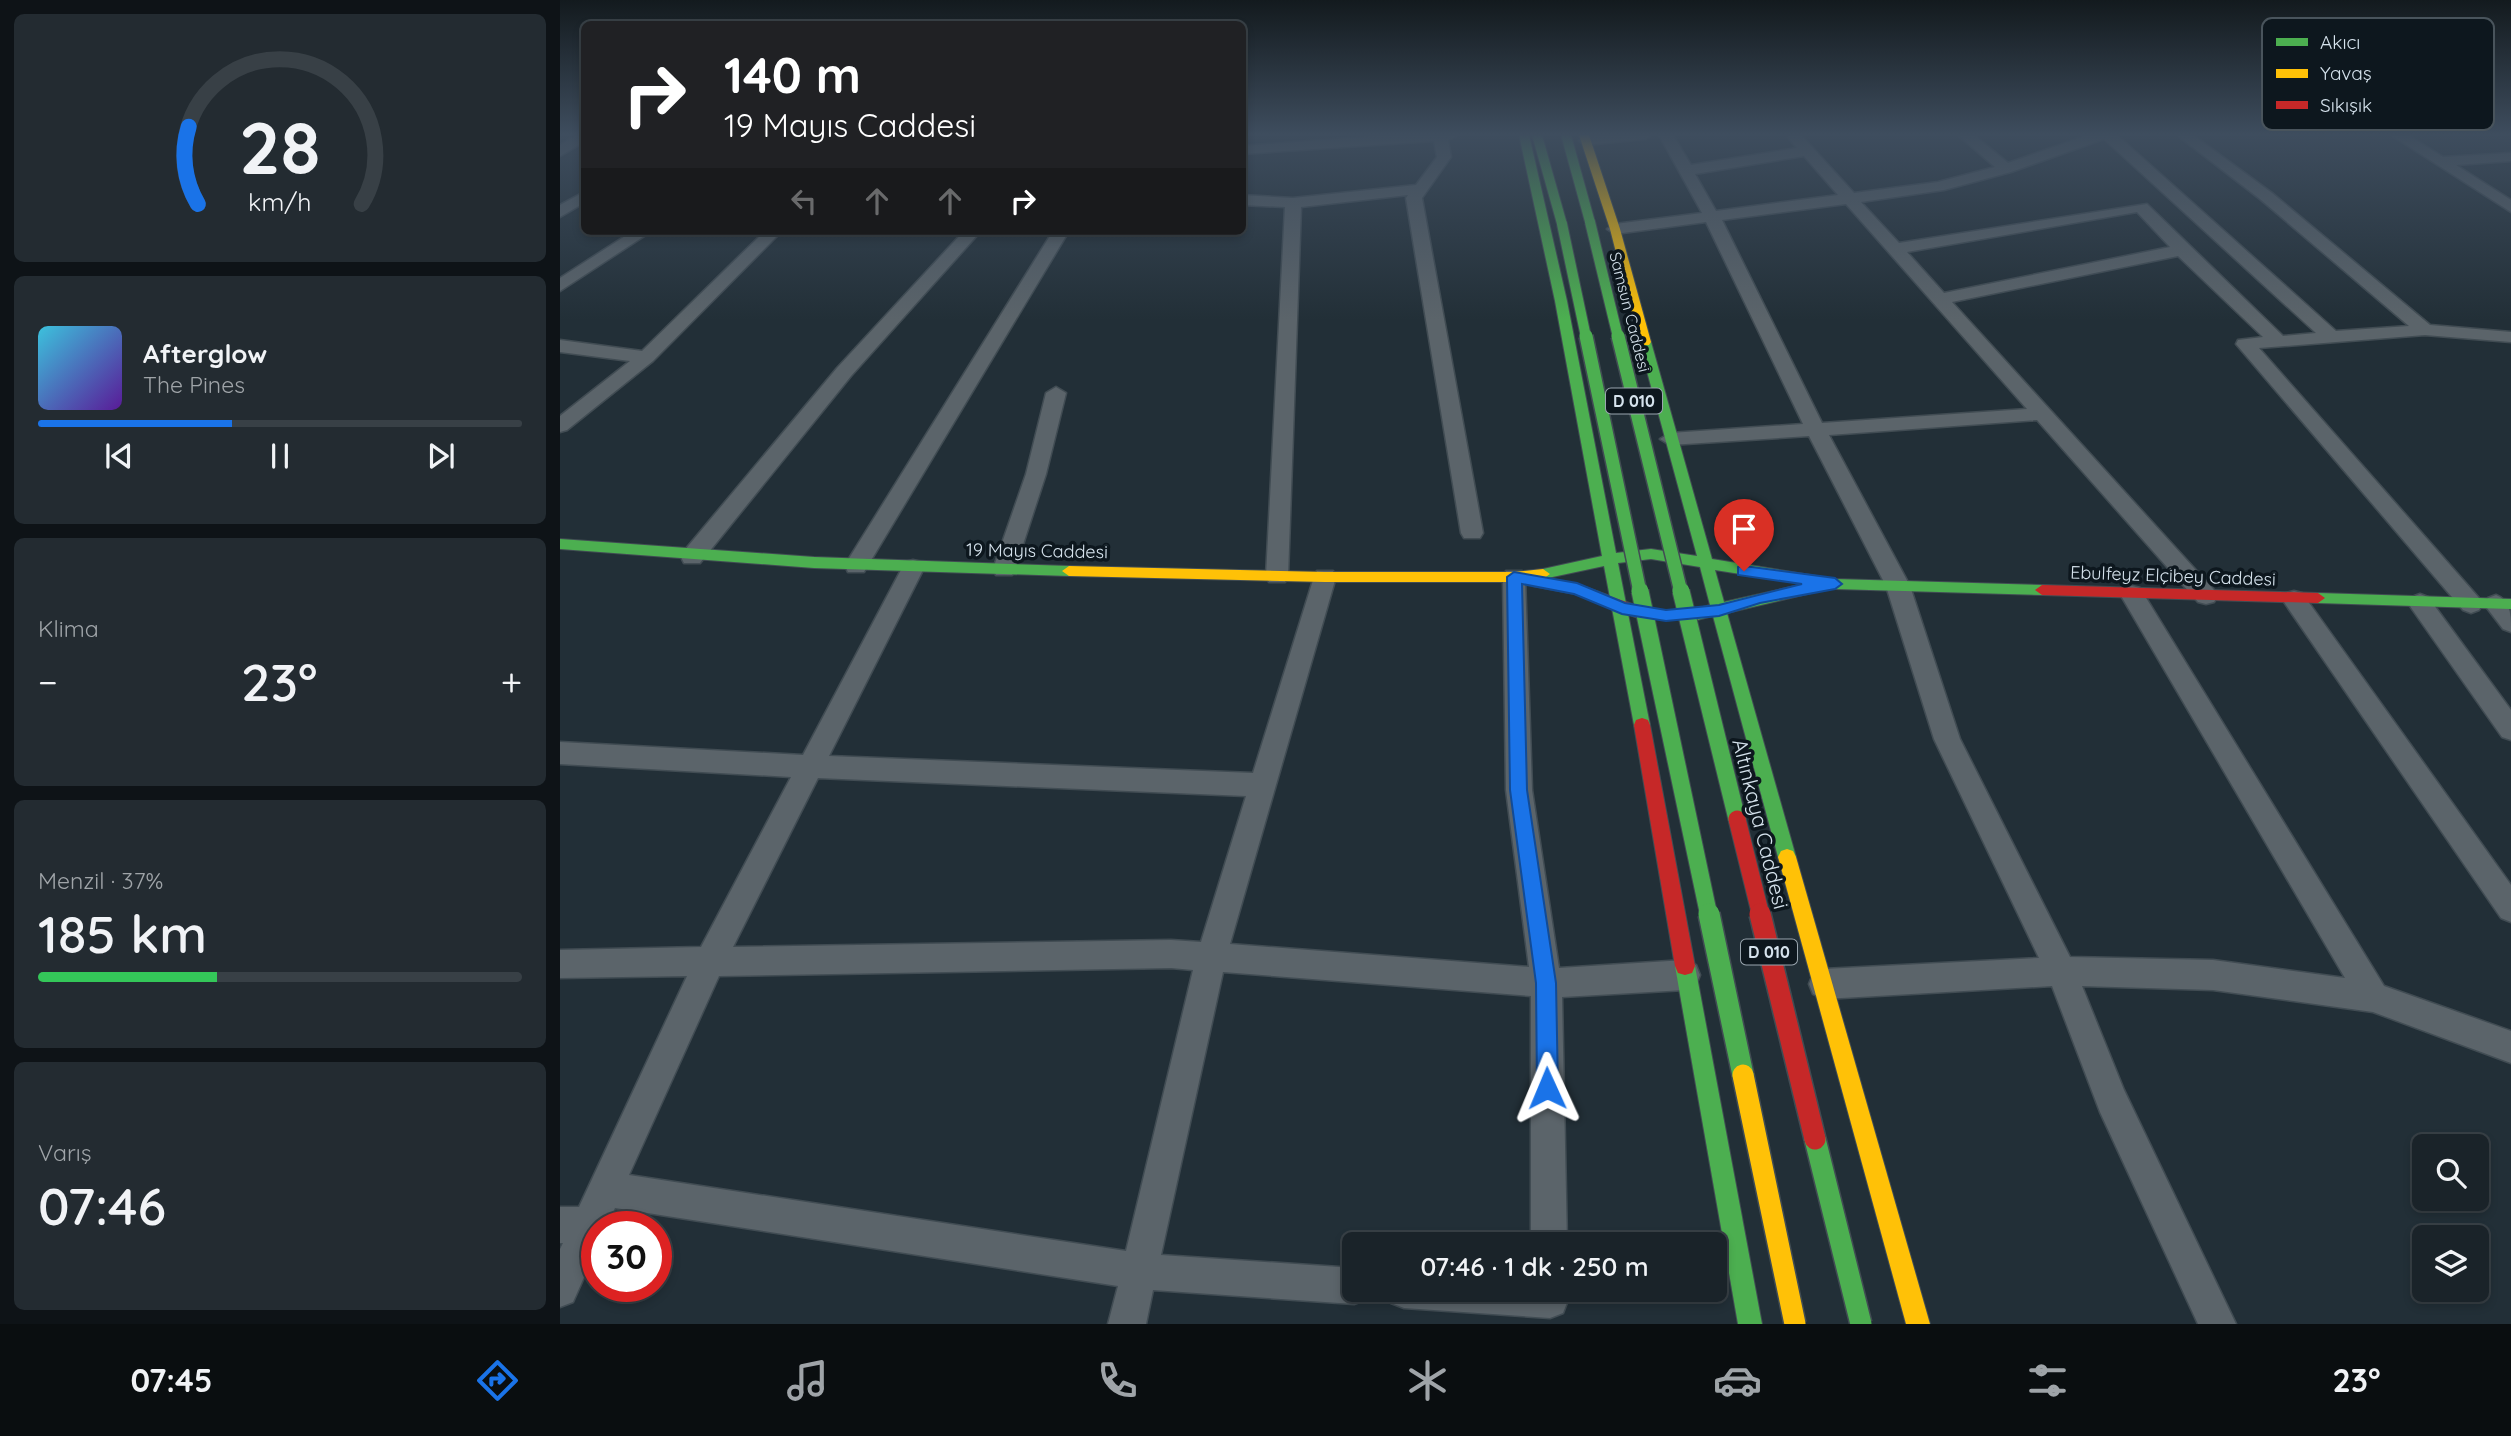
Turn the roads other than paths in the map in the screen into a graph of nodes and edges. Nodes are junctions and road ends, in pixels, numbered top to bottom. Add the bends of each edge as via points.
1 (1350, 197) edge
2 (1415, 197) edge
3 (1538, 197) edge
4 (1554, 197) edge
5 (1583, 197) edge
6 (1604, 197) edge
7 (1700, 197) edge
8 (1866, 197) edge
9 (2176, 197) edge
10 (2267, 197) edge
11 (2495, 197) edge
12 (581, 199) edge
13 (1849, 199) junction
14 (1246, 200) edge
15 (1293, 203) junction
16 (2511, 207) edge
17 (560, 212) edge
18 (1713, 219) junction
19 (1615, 229) junction
20 (639, 235) edge
21 (770, 235) edge
22 (969, 235) edge
23 (1059, 235) edge
24 (1894, 249) junction
25 (2182, 250) junction
26 (560, 286) edge
27 (1939, 299) junction
28 (2425, 330) junction
29 (2330, 337) junction
30 (2511, 337) edge
31 (2278, 341) junction
32 (560, 346) edge
33 (646, 357) junction
34 (1056, 393) dead end
35 (2043, 414) junction
36 (560, 426) edge
37 (1816, 430) junction
38 (1670, 439) junction
39 (1472, 533) dead end
40 (560, 544) edge
41 (1651, 554) joint
42 (692, 557) junction
43 (1612, 558) junction
44 (1704, 561) junction
45 (856, 566) junction
46 (913, 568) junction
47 (1004, 569) junction
48 (1277, 576) junction
49 (1325, 577) junction
50 (1514, 577) junction
51 (1678, 580) joint
52 (1835, 584) junction
53 (1898, 586) junction
54 (2132, 594) junction
55 (2206, 596) junction
56 (2294, 599) junction
57 (2420, 603) junction
58 (2471, 604) junction
59 (1622, 608) junction
60 (1719, 610) junction
61 (2506, 610) edge
62 (1666, 615) joint
63 (2511, 730) edge
64 (560, 753) edge
65 (811, 767) junction
66 (1263, 785) junction
67 (2511, 909) edge
68 (1212, 955) junction
69 (709, 963) junction
70 (560, 964) edge
71 (2061, 971) junction
72 (1685, 975) junction
73 (1546, 983) junction
74 (1824, 984) junction
75 (2373, 997) junction
76 (2511, 1047) edge
77 (605, 1189) junction
78 (575, 1225) edge
79 (1549, 1232) edge
80 (1138, 1271) junction
81 (1342, 1285) edge
82 (560, 1289) edge
83 (1521, 1302) edge
84 (1550, 1305) edge
85 (1128, 1324) edge
86 (1750, 1324) edge
87 (1795, 1324) edge
88 (1861, 1324) edge
89 (1918, 1324) edge
90 (2217, 1324) edge

1 - 15 street
2 - 39 street
3 - 43 main road
4 - 87 main road, D 010, bridge via 1640,579
5 - 51 main road, Samsun Caddesi / D 010, bridge
6 - 19 main road
7 - 18 street
8 - 13 street
9 - 29 street
10 - 28 street
11 - 16 street
12 - 17 street
13 - 18 street
13 - 24 street
14 - 15 street
15 - 48 street
18 - 19 street
18 - 37 street
19 - 38 main road
20 - 26 street
21 - 33 street
22 - 42 street via 844,372
23 - 45 street
24 - 25 street via 2141,207
24 - 27 street
25 - 27 street
25 - 31 street
27 - 35 street
28 - 29 street
28 - 30 street
29 - 31 street
31 - 58 street via 2245,344
32 - 33 street
33 - 36 street
34 - 47 street via 1036,474
35 - 37 street
35 - 55 street
37 - 38 street
37 - 53 street
38 - 44 main road
40 - 42 main road, 19 Mayıs Caddesi
41 - 43 main road, 19 Mayıs Caddesi
41 - 44 main road, Ebulfeyz Elçibey Caddesi
42 - 45 main road, 19 Mayıs Caddesi
43 - 50 main road, 19 Mayıs Caddesi via 1567,571
43 - 59 main road
44 - 52 main road, Ebulfeyz Elçibey Caddesi
44 - 60 main road
45 - 46 main road, 19 Mayıs Caddesi
46 - 47 main road, 19 Mayıs Caddesi
46 - 65 street
47 - 48 main road, 19 Mayıs Caddesi
48 - 49 main road, 19 Mayıs Caddesi
49 - 50 main road, 19 Mayıs Caddesi
49 - 66 street
50 - 59 main road, 19 Mayıs Caddesi via 1577,589
50 - 73 street via 1518,790
51 - 88 main road, Altınkaya Caddesi / D 010, bridge
52 - 53 main road, Ebulfeyz Elçibey Caddesi
52 - 60 main road, Ebulfeyz Elçibey Caddesi
53 - 54 main road, Ebulfeyz Elçibey Caddesi
53 - 71 street via 1947,739
54 - 55 main road, Ebulfeyz Elçibey Caddesi
54 - 75 street
55 - 56 main road, Ebulfeyz Elçibey Caddesi
56 - 57 main road, Ebulfeyz Elçibey Caddesi
56 - 67 street
57 - 58 main road, Ebulfeyz Elçibey Caddesi
57 - 63 street
58 - 61 main road, Ebulfeyz Elçibey Caddesi
59 - 62 main road, 19 Mayıs Caddesi
59 - 72 main road
60 - 62 main road, Ebulfeyz Elçibey Caddesi
60 - 74 main road
64 - 65 street
65 - 66 street
65 - 69 street
66 - 68 street
68 - 69 street
68 - 73 street
68 - 80 street
69 - 70 street
69 - 77 street
71 - 74 street
71 - 75 street via 2213,975
71 - 90 street via 2112,1100
72 - 73 street
72 - 86 main road
73 - 79 street
74 - 89 main road
75 - 76 street
77 - 78 street
77 - 80 street
78 - 82 street
80 - 81 street
80 - 85 street
83 - 84 street

